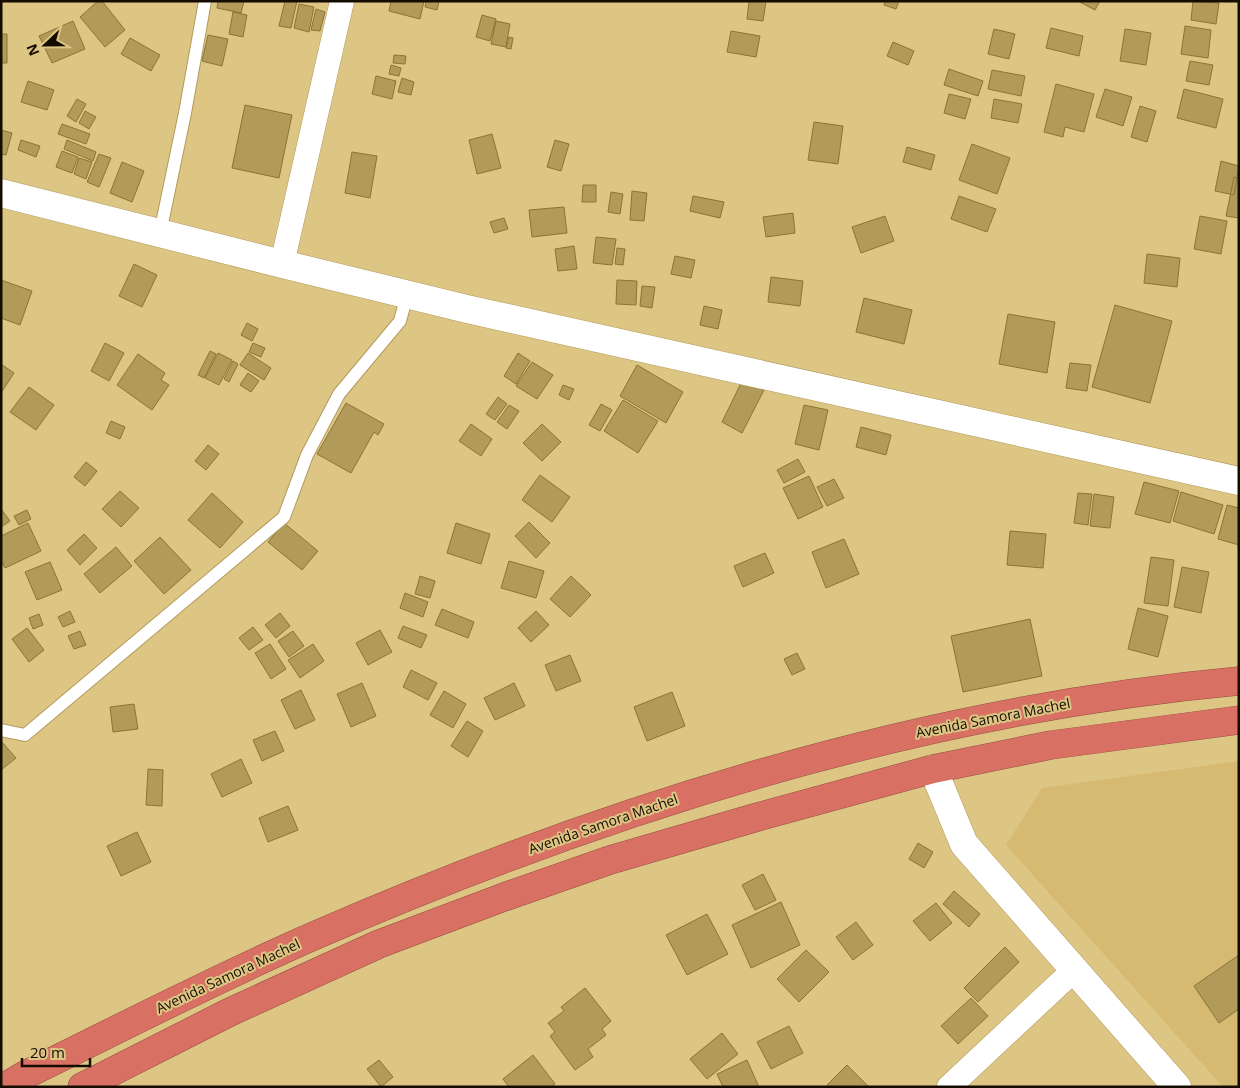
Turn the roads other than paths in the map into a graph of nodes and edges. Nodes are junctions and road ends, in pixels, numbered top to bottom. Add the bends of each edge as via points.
1 (205, 1) edge
2 (342, 1) edge
3 (1, 193) edge
4 (160, 234) junction
5 (282, 264) junction
6 (407, 295) junction
7 (1239, 481) edge
8 (1239, 680) edge
9 (1239, 720) edge
10 (1, 730) edge
11 (933, 769) junction
12 (1074, 970) junction
13 (5, 1087) edge
14 (82, 1087) edge
15 (949, 1087) edge
16 (1177, 1087) edge

1 - 4 lane
2 - 5 street
3 - 4 main road
4 - 5 main road
5 - 6 main road
6 - 7 main road
6 - 10 lane via 400,321 339,394 307,454 284,517 25,735
8 - 13 highway, Avenida Samora Machel via 1168,687 934,728 734,780 668,801 557,838 316,935 226,976
9 - 11 highway via 1051,745
11 - 12 main road via 964,844
11 - 14 highway via 610,860 495,900 379,944 230,1012
12 - 15 street
12 - 16 main road

